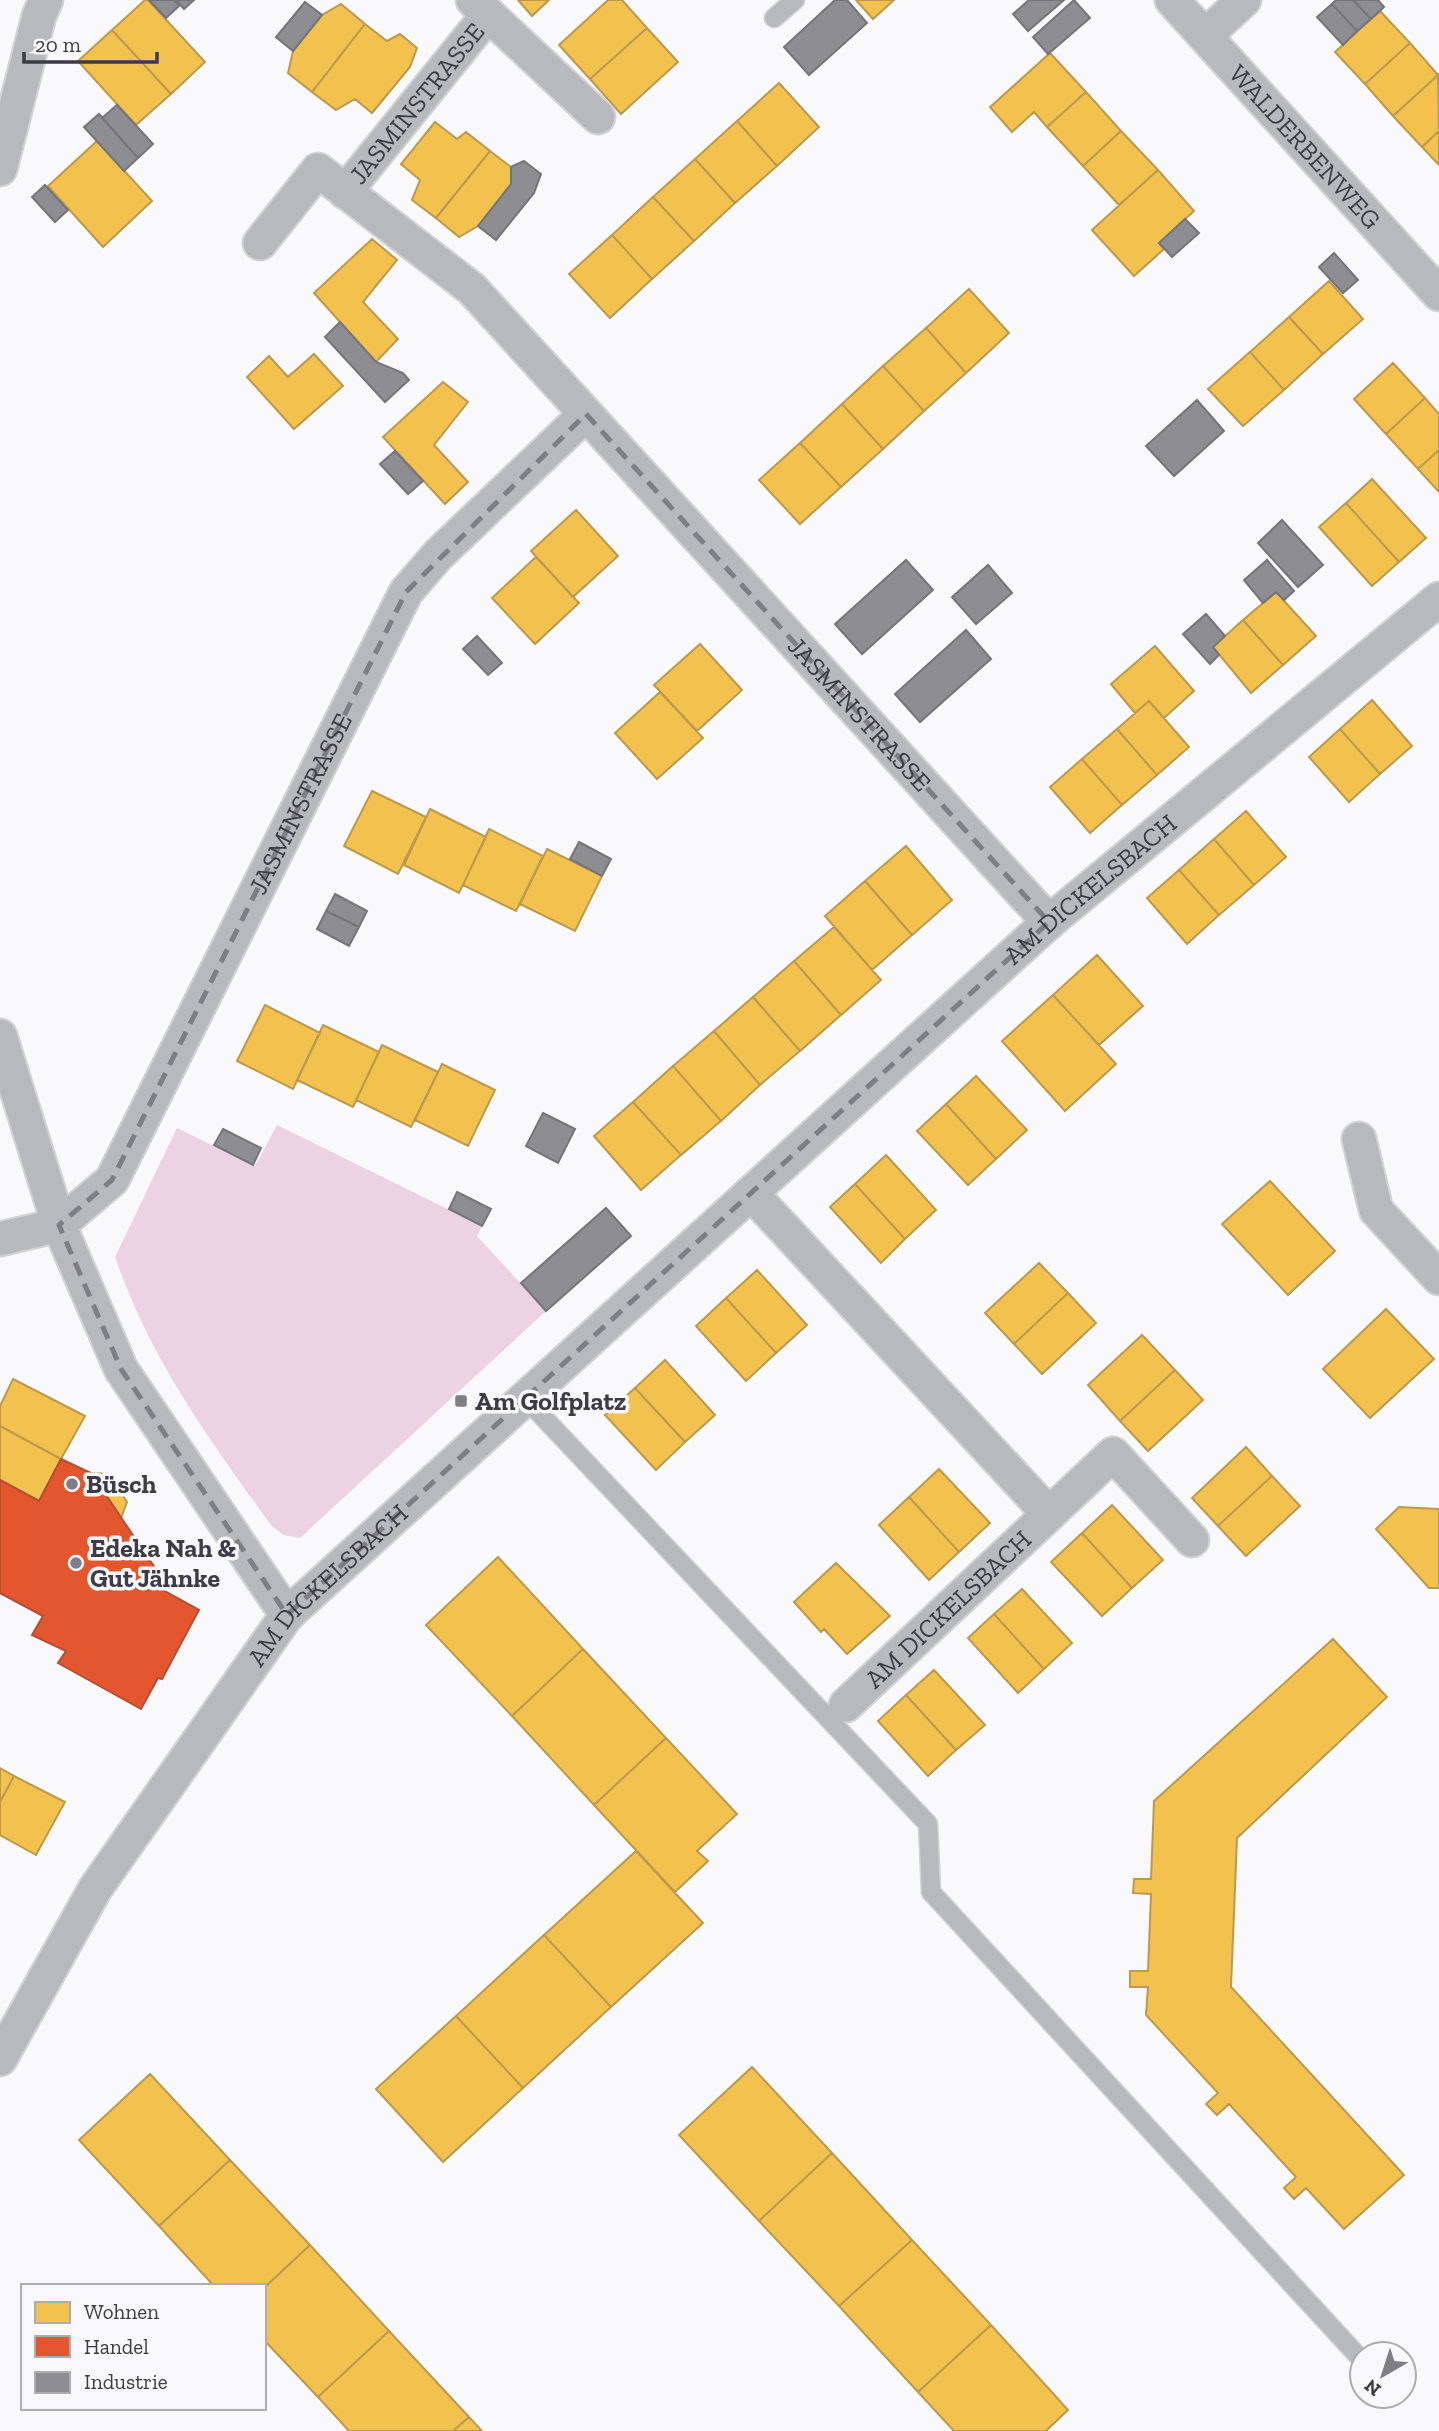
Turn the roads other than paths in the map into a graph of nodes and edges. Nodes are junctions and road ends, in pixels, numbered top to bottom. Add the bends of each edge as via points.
1 (46, 0) edge
2 (795, 0) edge
3 (1172, 0) edge
4 (1244, 0) edge
5 (480, 8) edge
6 (775, 18) dead end
7 (1205, 36) junction
8 (598, 117) dead end
9 (0, 169) edge
10 (345, 192) junction
11 (260, 243) dead end
12 (1439, 294) edge
13 (586, 414) junction
14 (1439, 599) edge
15 (1049, 922) junction
16 (0, 1036) edge
17 (1359, 1139) dead end
18 (751, 1193) junction
19 (59, 1225) junction
20 (0, 1239) edge
21 (1439, 1278) edge
22 (525, 1398) junction
23 (1049, 1514) junction
24 (1192, 1540) dead end
25 (287, 1615) junction
26 (846, 1704) dead end
27 (0, 2059) edge
28 (1348, 2345) edge

1 - 9 street via 38,16
2 - 6 lane
3 - 7 street, WALDERBENWEG
4 - 7 street
5 - 8 street, JASMINSTRASSE
5 - 10 street, JASMINSTRASSE
7 - 12 street, WALDERBENWEG
10 - 11 street, JASMINSTRASSE via 318,170
10 - 13 street, JASMINSTRASSE via 472,289
13 - 15 street, JASMINSTRASSE
13 - 19 street, JASMINSTRASSE via 405,592 112,1180
14 - 15 street, AM DICKELSBACH
15 - 18 street, AM DICKELSBACH
16 - 19 street
17 - 21 street via 1376,1210
18 - 22 street, AM DICKELSBACH
18 - 23 street, AM DICKELSBACH
19 - 20 street
19 - 25 street via 121,1368
22 - 25 street, AM DICKELSBACH
22 - 28 lane via 928,1824 931,1892
23 - 24 street, AM DICKELSBACH via 1113,1454
23 - 26 street, AM DICKELSBACH
25 - 27 street, AM DICKELSBACH via 96,1889

